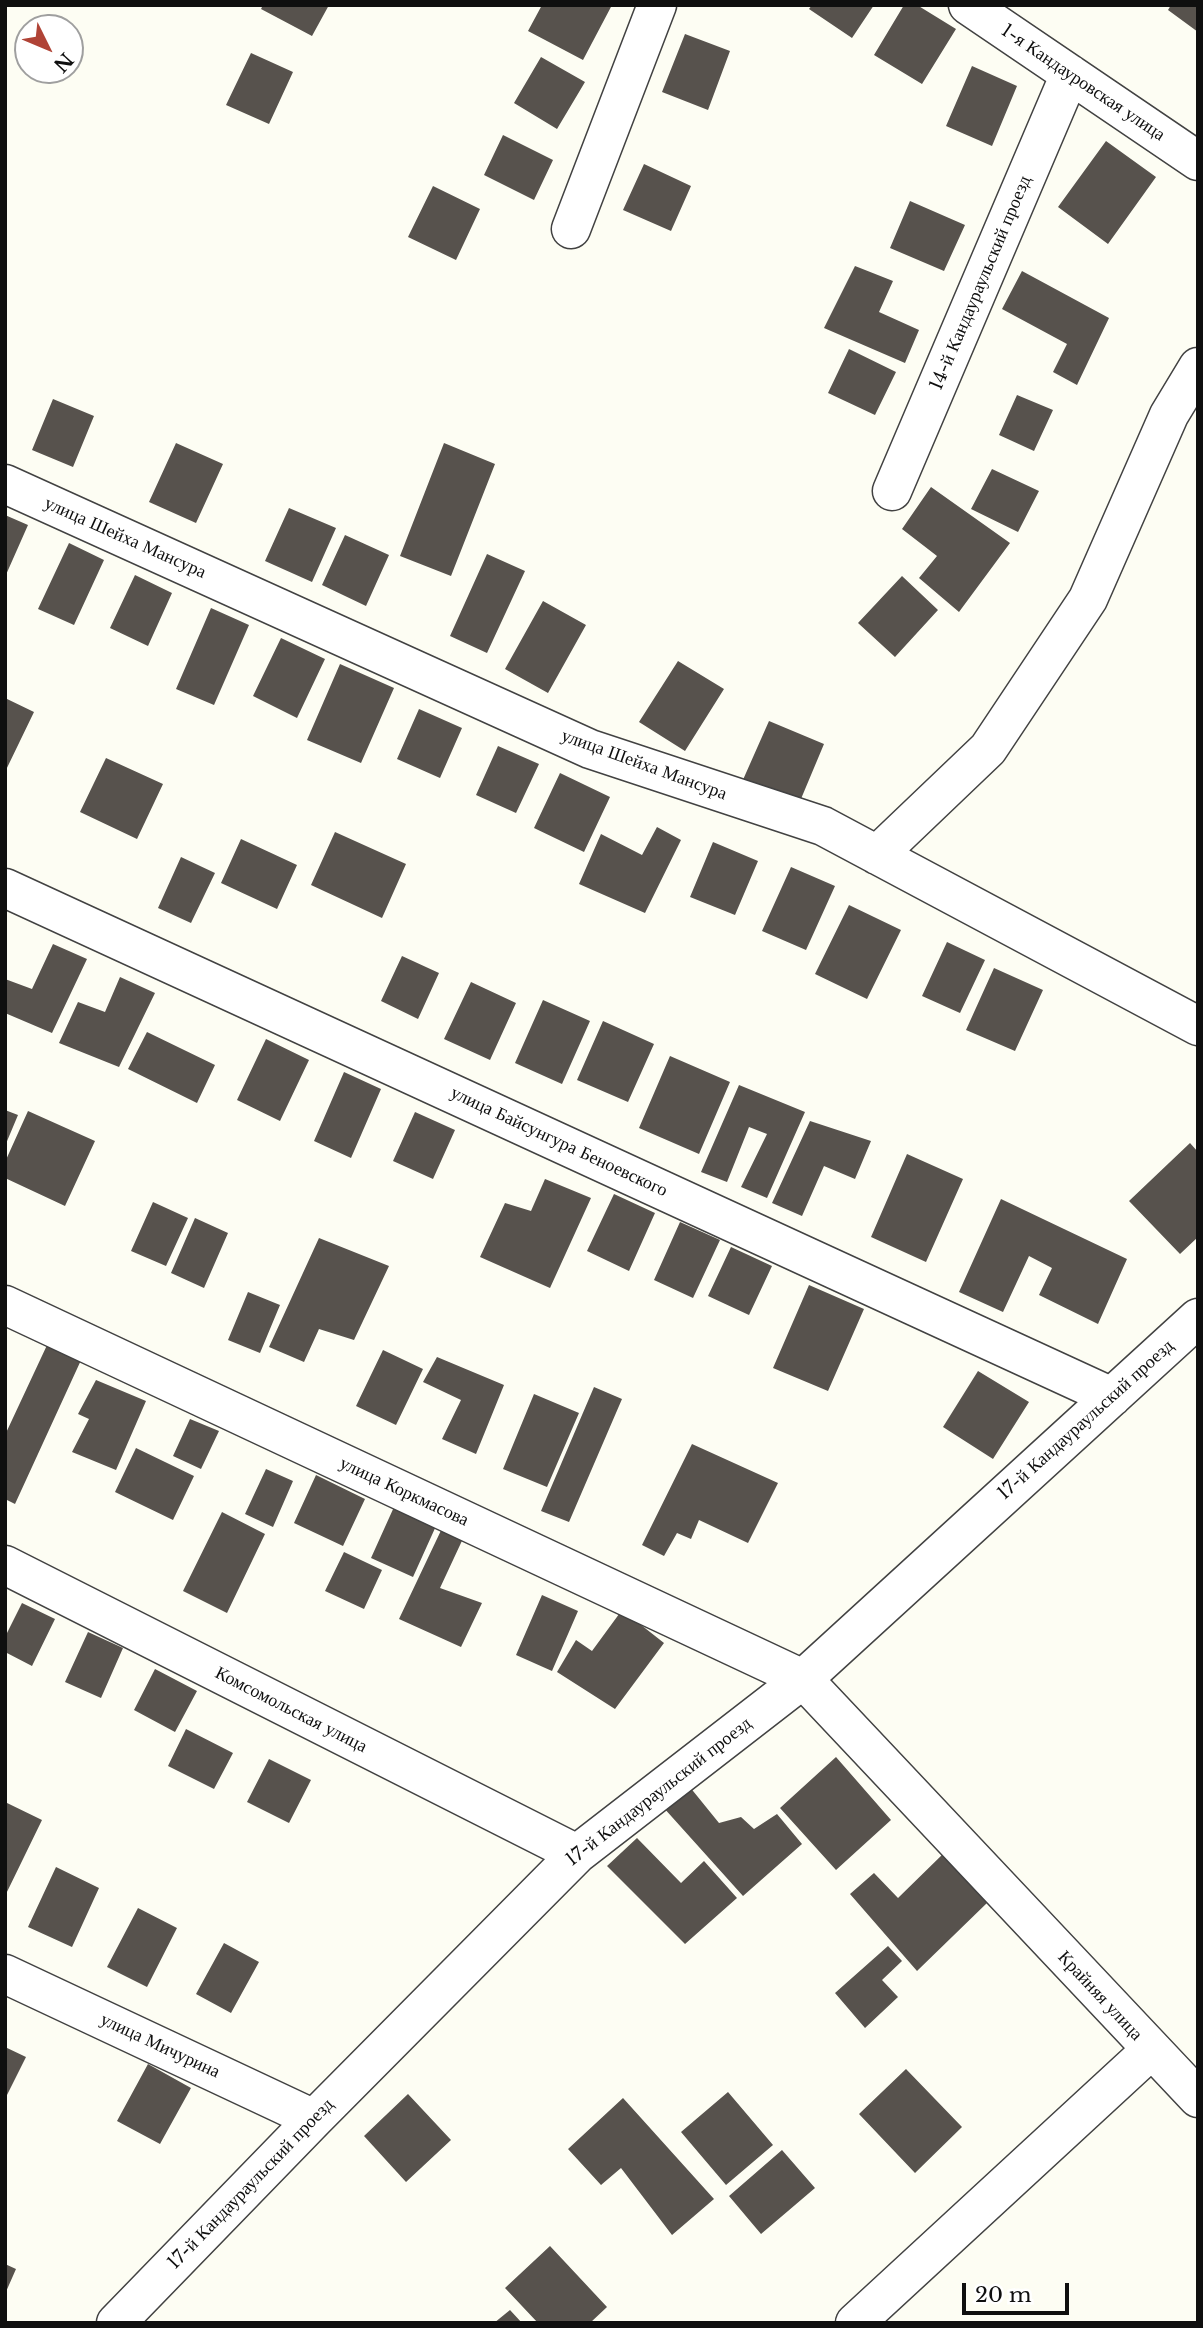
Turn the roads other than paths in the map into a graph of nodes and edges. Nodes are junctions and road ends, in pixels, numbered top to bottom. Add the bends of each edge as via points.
1 (657, 5) edge
2 (968, 5) edge
3 (1070, 74) junction
4 (1198, 161) edge
5 (570, 229) dead end
6 (1198, 367) edge
7 (5, 484) edge
8 (892, 491) dead end
9 (877, 855) junction
10 (5, 888) edge
11 (1198, 1026) edge
12 (5, 1304) edge
13 (1198, 1318) edge
14 (1112, 1397) junction
15 (5, 1565) edge
16 (803, 1679) junction
17 (577, 1854) junction
18 (5, 1974) edge
19 (1151, 2050) junction
20 (1198, 2098) edge
21 (314, 2119) junction
22 (116, 2323) edge
23 (855, 2323) edge

1 - 5 street
2 - 3 street, 1-я Кандауровская улица
3 - 4 street, 1-я Кандауровская улица
3 - 8 street, 14-й Кандаураульский проезд
6 - 9 street via 1169,415 1081,610 988,749
7 - 9 street, улица Шейха Мансура via 590,749 823,826
9 - 11 street, улица Шейха Мансура
10 - 14 street, улица Байсунгура Беноевского
12 - 16 street, улица Коркмасова
13 - 14 street, 17-й Кандаураульский проезд
14 - 16 street, 17-й Кандаураульский проезд
15 - 17 street, Комсомольская улица
16 - 17 street, 17-й Кандаураульский проезд
16 - 19 street, Крайняя улица
17 - 21 street, 17-й Кандаураульский проезд
18 - 21 street, улица Мичурина
19 - 20 street
19 - 23 street, Крайняя улица
21 - 22 street, 17-й Кандаураульский проезд

